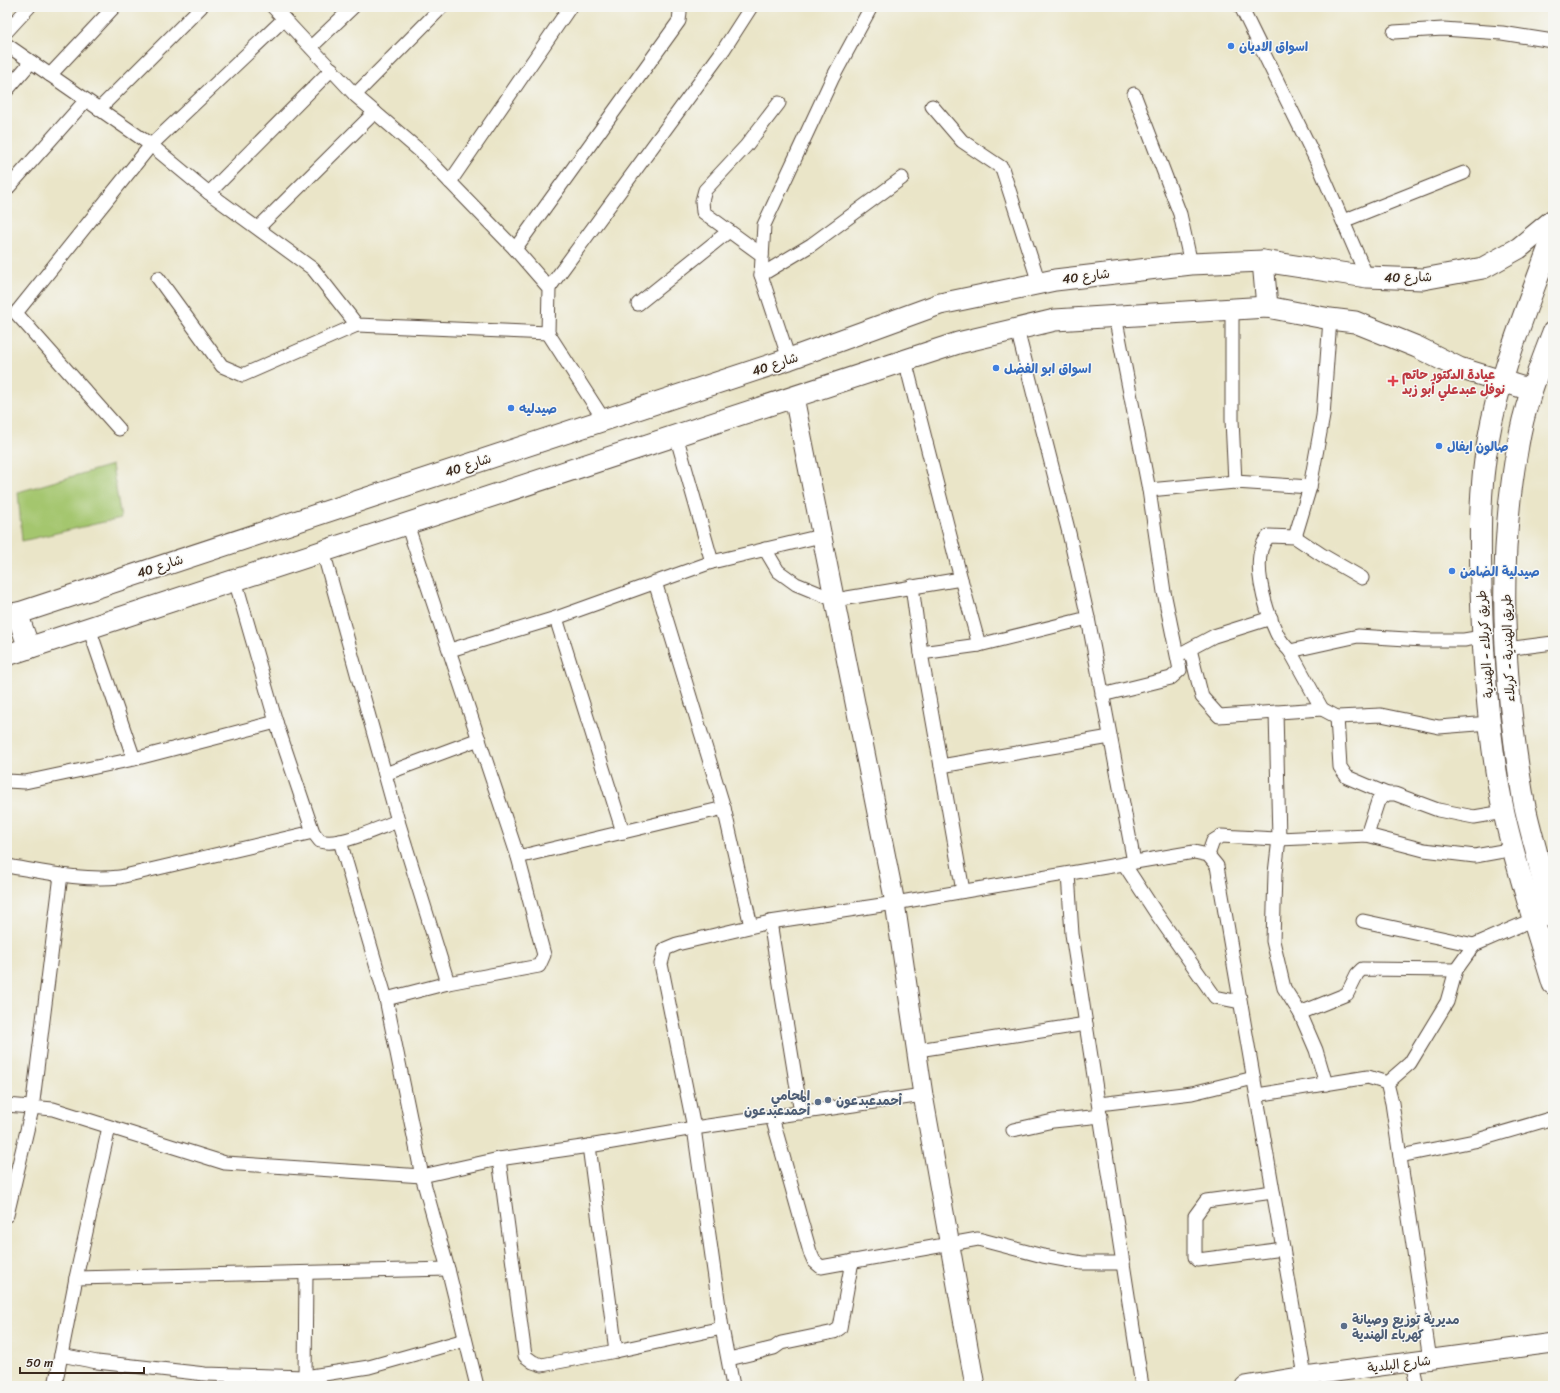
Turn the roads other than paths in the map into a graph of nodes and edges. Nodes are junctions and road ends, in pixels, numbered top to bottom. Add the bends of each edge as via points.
1 (29, 7) edge
2 (114, 7) edge
3 (201, 7) edge
4 (273, 7) edge
5 (353, 7) edge
6 (442, 7) edge
7 (570, 7) edge
8 (678, 7) edge
9 (751, 7) edge
10 (871, 7) edge
11 (1239, 8) edge
12 (284, 19) junction
13 (7, 30) edge
14 (1394, 32) dead end
15 (1553, 41) edge
16 (7, 45) edge
17 (311, 47) junction
18 (31, 62) junction
19 (332, 69) junction
20 (50, 75) junction
21 (7, 90) edge
22 (1134, 94) dead end
23 (355, 95) junction
24 (86, 100) junction
25 (779, 103) dead end
26 (932, 106) dead end
27 (100, 108) junction
28 (375, 112) junction
29 (151, 145) junction
30 (1464, 173) dead end
31 (902, 178) dead end
32 (450, 182) junction
33 (7, 189) edge
34 (209, 193) junction
35 (1553, 220) edge
36 (1343, 221) junction
37 (258, 228) junction
38 (729, 230) junction
39 (1553, 236) edge
40 (515, 249) junction
41 (762, 255) junction
42 (1263, 261) junction
43 (1191, 264) junction
44 (761, 276) junction
45 (1367, 277) junction
46 (158, 278) dead end
47 (1039, 283) junction
48 (549, 288) junction
49 (638, 304) dead end
50 (1267, 307) junction
51 (11, 309) edge
52 (1232, 309) junction
53 (1115, 316) junction
54 (1330, 319) junction
55 (357, 325) junction
56 (1017, 329) junction
57 (1553, 332) edge
58 (548, 333) junction
59 (789, 359) junction
60 (905, 360) junction
61 (1501, 382) junction
62 (1531, 390) junction
63 (794, 397) junction
64 (604, 420) junction
65 (119, 429) dead end
66 (676, 435) junction
67 (1485, 464) junction
68 (1514, 468) junction
69 (1235, 482) junction
70 (1310, 487) junction
71 (1149, 490) junction
72 (407, 524) junction
73 (821, 536) junction
74 (1295, 537) junction
75 (765, 549) junction
76 (323, 551) junction
77 (712, 562) junction
78 (1362, 578) dead end
79 (961, 579) junction
80 (235, 580) junction
81 (655, 582) junction
82 (912, 586) junction
83 (835, 600) junction
84 (12, 615) edge
85 (556, 618) junction
86 (1088, 618) junction
87 (1271, 618) junction
88 (90, 628) junction
89 (1482, 637) junction
90 (1553, 643) edge
91 (979, 645) junction
92 (29, 648) junction
93 (1190, 649) junction
94 (1506, 649) junction
95 (450, 650) junction
96 (1290, 652) junction
97 (921, 653) junction
98 (7, 655) edge
99 (1178, 655) junction
100 (1102, 695) junction
101 (1322, 709) junction
102 (1276, 712) junction
103 (1338, 717) junction
104 (276, 722) junction
105 (1490, 724) junction
106 (1110, 737) junction
107 (479, 740) junction
108 (134, 759) junction
109 (941, 766) junction
110 (385, 774) junction
111 (7, 781) edge
112 (1386, 794) junction
113 (724, 808) junction
114 (1504, 812) junction
115 (398, 821) junction
116 (313, 832) junction
117 (624, 832) junction
118 (1367, 834) junction
119 (1279, 839) junction
120 (340, 841) junction
121 (1514, 849) junction
122 (1208, 855) junction
123 (518, 856) junction
124 (1129, 863) junction
125 (7, 866) edge
126 (1068, 874) junction
127 (61, 875) junction
128 (963, 892) junction
129 (895, 903) junction
130 (1543, 919) edge
131 (1363, 921) dead end
132 (770, 922) junction
133 (751, 926) junction
134 (1474, 945) junction
135 (1456, 970) junction
136 (448, 983) junction
137 (1553, 984) edge
138 (386, 999) junction
139 (1240, 1002) junction
140 (1300, 1013) junction
141 (1086, 1024) junction
142 (918, 1050) junction
143 (1254, 1078) junction
144 (1387, 1083) junction
145 (1326, 1084) junction
146 (923, 1095) junction
147 (1257, 1095) junction
148 (7, 1106) edge
149 (32, 1109) junction
150 (1100, 1110) junction
151 (801, 1113) junction
152 (772, 1117) junction
153 (1553, 1118) edge
154 (109, 1127) junction
155 (694, 1128) junction
156 (1013, 1130) dead end
157 (590, 1146) junction
158 (1400, 1156) junction
159 (499, 1159) junction
160 (422, 1176) junction
161 (1273, 1192) junction
162 (7, 1215) edge
163 (950, 1243) junction
164 (1283, 1249) junction
165 (852, 1261) junction
166 (1123, 1263) junction
167 (448, 1269) junction
168 (306, 1273) junction
169 (76, 1278) junction
170 (722, 1328) junction
171 (465, 1340) junction
172 (1553, 1343) edge
173 (616, 1351) junction
174 (61, 1355) junction
175 (729, 1359) junction
176 (1421, 1361) junction
177 (305, 1377) junction
178 (1305, 1381) edge
179 (55, 1386) edge
180 (477, 1386) edge
181 (733, 1386) edge
182 (975, 1386) edge
183 (1142, 1386) edge
184 (1245, 1386) edge
185 (1417, 1386) edge

1 - 13 street
2 - 20 street
3 - 27 street
4 - 12 street
5 - 17 street
6 - 23 street
7 - 32 street
8 - 40 street via 679,21
9 - 48 street via 724,49
10 - 41 street via 832,79 764,225
11 - 36 street via 1319,166
12 - 17 street
12 - 29 street
14 - 15 street via 1443,29 1502,33
16 - 18 street
17 - 19 street
18 - 20 street
18 - 21 street
19 - 23 street
19 - 34 street
20 - 24 street
22 - 43 street via 1180,214
23 - 28 street
24 - 27 street
24 - 33 street
25 - 38 street via 746,146 705,190 703,212
26 - 47 street via 962,142 1002,168
27 - 29 street
28 - 32 street via 420,151
28 - 37 street
29 - 34 street
29 - 51 street
30 - 36 street
31 - 44 street via 811,245
32 - 40 street
34 - 37 street
35 - 45 main road, شارع 40 via 1519,248 1483,268 1423,279
36 - 45 street
37 - 55 street via 313,269
38 - 41 street
38 - 49 street
39 - 61 main road, طريق كربلاء - الهندية
40 - 48 street
41 - 44 street
42 - 43 main road, شارع 40
42 - 45 main road, شارع 40
42 - 50 main road
43 - 47 main road, شارع 40
44 - 59 street
46 - 55 street via 222,366 243,375
47 - 59 main road, شارع 40 via 940,304
48 - 58 street
50 - 52 main road
50 - 54 main road
51 - 65 street
52 - 53 main road
52 - 69 street
53 - 56 main road via 1055,320
53 - 71 street
54 - 61 main road via 1355,322 1417,347 1459,368
54 - 70 street via 1324,416
55 - 58 street
56 - 60 main road via 958,343
56 - 86 street
57 - 62 main road, طريق الهندية - كربلاء
58 - 64 street
59 - 64 main road, شارع 40
60 - 63 main road
60 - 79 street
61 - 62 main road
61 - 67 main road, طريق كربلاء - الهندية
62 - 68 main road, طريق الهندية - كربلاء
63 - 66 main road
63 - 73 street
64 - 84 main road, شارع 40
66 - 72 main road
66 - 77 street
67 - 68 main road via 1503,461
67 - 89 main road, طريق كربلاء - الهندية via 1480,555
68 - 94 main road, طريق الهندية - كربلاء via 1506,563
69 - 70 street
69 - 71 street
70 - 74 street
71 - 99 street via 1164,592
72 - 76 main road
72 - 95 street
73 - 75 street
73 - 83 street
74 - 78 street
74 - 87 street via 1269,536 1261,547 1260,572 1264,601
75 - 77 street
75 - 83 street via 778,571 796,584
76 - 80 main road
76 - 110 street
77 - 81 street
79 - 82 street
79 - 91 street
80 - 88 main road
80 - 104 street
81 - 85 street
81 - 113 street
82 - 83 street
82 - 97 street
83 - 129 street
84 - 92 main road
85 - 95 street
85 - 117 street
86 - 91 street
86 - 100 street
87 - 93 street via 1214,636
87 - 96 street via 1277,635
88 - 92 main road
88 - 108 street
89 - 96 street via 1464,640 1423,640 1358,636
89 - 105 main road, طريق كربلاء - الهندية
90 - 94 street
91 - 97 street
92 - 98 main road
93 - 99 street
93 - 102 street via 1202,697 1219,716
94 - 130 main road, طريق الهندية - كربلاء via 1511,718
95 - 107 street
96 - 101 street
97 - 109 street
99 - 100 street via 1180,670 1171,678
100 - 106 street
101 - 102 street
101 - 103 street
102 - 119 street
103 - 105 street via 1355,714 1381,715 1439,727
103 - 112 street via 1340,767 1347,777
104 - 108 street
104 - 116 street
105 - 114 main road, طريق كربلاء - الهندية
106 - 109 street
106 - 124 street
107 - 110 street
107 - 123 street
108 - 111 street via 25,782
109 - 128 street
110 - 115 street
112 - 114 street via 1395,794 1438,810 1474,817
112 - 118 street via 1378,801
113 - 117 street
113 - 133 street
114 - 121 main road, طريق كربلاء - الهندية
115 - 120 street
115 - 136 street
116 - 120 street via 320,841 329,844
116 - 127 street via 120,877 102,879
117 - 123 street
118 - 119 street
118 - 121 street via 1424,850 1475,856
119 - 122 street via 1221,836 1213,841
119 - 140 street via 1273,941 1284,988
120 - 138 street
121 - 130 main road, طريق كربلاء - الهندية
122 - 124 street via 1194,852
122 - 139 street via 1217,866
123 - 136 street via 544,955 539,966
124 - 126 street
124 - 139 street via 1156,913 1216,997
125 - 127 street
126 - 128 street
126 - 141 street via 1072,934
127 - 149 street
128 - 129 street
129 - 132 street
129 - 142 street
130 - 134 street
130 - 137 main road, طريق كربلاء - الهندية
131 - 134 street
132 - 133 street
132 - 151 street
133 - 155 street via 665,949 661,964
134 - 135 street
135 - 140 street via 1362,969 1356,974 1347,994
135 - 144 street via 1448,1002 1410,1063
136 - 138 street
138 - 160 street
139 - 143 street
140 - 145 street via 1316,1050
141 - 142 street
141 - 150 street
142 - 146 street
143 - 147 street
143 - 150 street via 1192,1093
144 - 145 street via 1368,1077
144 - 158 street
145 - 147 street
146 - 151 street
146 - 163 street
147 - 161 street
148 - 149 street
149 - 154 street via 53,1109
149 - 162 street
150 - 156 street
150 - 166 street
151 - 152 street
152 - 155 street
152 - 165 street via 814,1261 821,1267
153 - 158 street via 1474,1141
154 - 160 street via 225,1163
154 - 169 street
155 - 157 street
155 - 170 street
157 - 159 street
157 - 173 street
158 - 176 street
159 - 160 street
159 - 173 street via 525,1356 542,1365
160 - 167 street
161 - 164 street
161 - 164 street via 1206,1201 1195,1216 1195,1257 1198,1260
163 - 165 street
163 - 166 street via 978,1239 1082,1264
163 - 182 street
164 - 178 street
165 - 175 street via 840,1328 834,1332 781,1343 774,1348
166 - 183 street
167 - 168 street
167 - 171 street
168 - 169 street
168 - 177 street
169 - 174 street
170 - 173 street
170 - 175 street
171 - 177 street via 369,1367
171 - 180 street
172 - 176 street, شارع البلدية
174 - 177 street via 96,1362 205,1374
174 - 179 street
175 - 181 street
176 - 178 street, شارع البلدية
176 - 185 street
178 - 184 street, شارع البلدية

